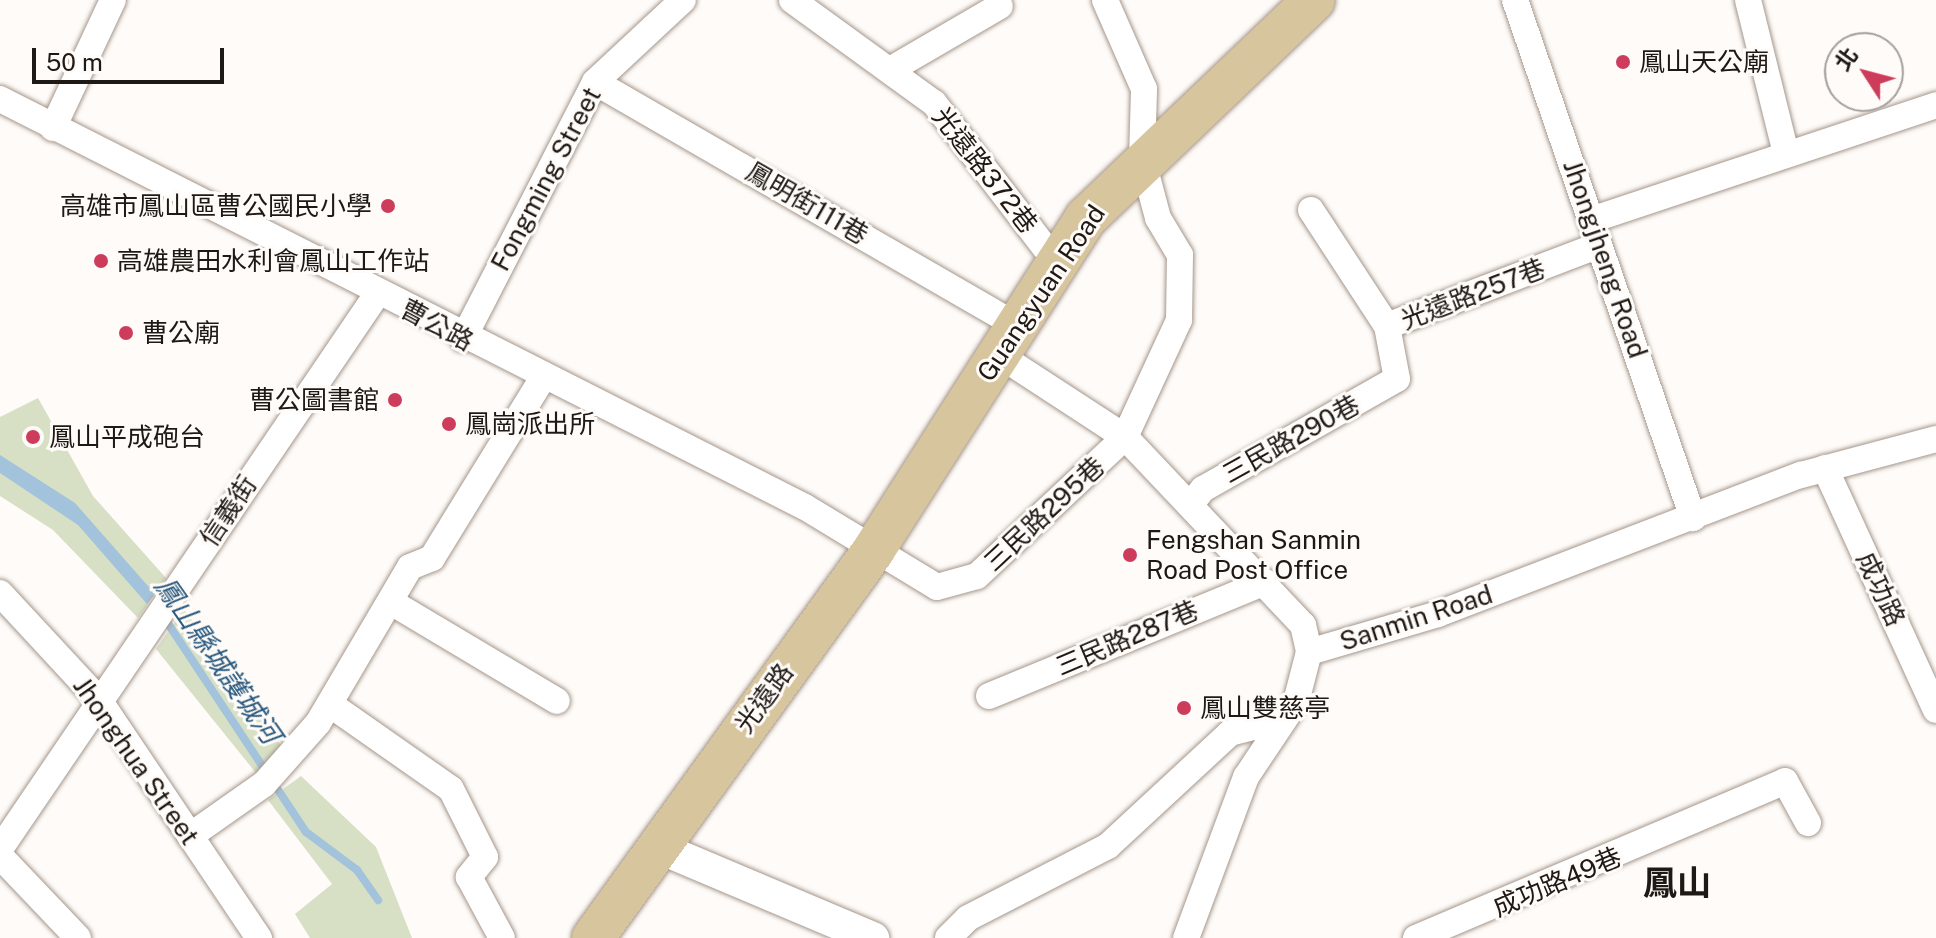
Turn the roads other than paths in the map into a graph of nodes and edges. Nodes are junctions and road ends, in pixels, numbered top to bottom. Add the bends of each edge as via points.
1 (113, 0) edge
2 (683, 0) edge
3 (792, 0) edge
4 (1105, 0) edge
5 (1314, 0) edge
6 (1515, 0) edge
7 (1748, 0) edge
8 (1000, 6) dead end
9 (890, 70) junction
10 (595, 82) junction
11 (0, 99) edge
12 (1936, 105) edge
13 (53, 128) junction
14 (1785, 150) junction
15 (1142, 158) junction
16 (1311, 210) dead end
17 (1591, 220) junction
18 (1599, 245) junction
19 (1056, 262) junction
20 (377, 294) junction
21 (1387, 326) junction
22 (463, 339) junction
23 (1008, 340) junction
24 (544, 376) junction
25 (1125, 437) junction
26 (1936, 439) edge
27 (1825, 468) junction
28 (1190, 505) junction
29 (1693, 518) junction
30 (873, 551) junction
31 (1265, 582) junction
32 (0, 593) edge
33 (391, 602) junction
34 (1309, 652) junction
35 (989, 696) dead end
36 (1933, 696) edge
37 (99, 700) junction
38 (557, 701) dead end
39 (331, 705) junction
40 (1281, 720) junction
41 (1808, 823) dead end
42 (190, 836) junction
43 (655, 846) junction
44 (0, 849) edge
45 (0, 856) edge
46 (78, 938) edge
47 (259, 938) edge
48 (502, 938) edge
49 (593, 938) edge
50 (873, 938) edge
51 (948, 938) edge
52 (1186, 938) edge
53 (1416, 938) edge

1 - 13 street
2 - 10 street, Fongming Street
3 - 9 street, 光遠路372巷
4 - 15 street via 1144,89
5 - 15 main road, Guangyuan Road
6 - 17 street, Jhongjheng Road
7 - 14 street
8 - 9 street
9 - 19 street, 光遠路372巷 via 934,103
10 - 22 street, Fongming Street
10 - 23 street, 鳳明街111巷
11 - 13 street, 曹公路
12 - 14 street
13 - 20 street, 曹公路
14 - 17 street
15 - 19 main road, Guangyuan Road
15 - 25 street via 1158,218 1180,255 1179,320
16 - 21 street, 光遠路257巷
17 - 18 street, Jhongjheng Road
18 - 21 street, 光遠路257巷
18 - 29 street, Jhongjheng Road
19 - 23 main road, Guangyuan Road
20 - 22 street, 曹公路
20 - 37 street, 信義街
21 - 28 street, 三民路290巷 via 1397,379 1203,489
22 - 24 street, 曹公路
23 - 25 street, Sanmin Road
23 - 30 main road, Guangyuan Road
24 - 30 street, 曹公路 via 805,507
24 - 33 street via 432,558 410,567
25 - 28 street, Sanmin Road
25 - 30 street, 三民路295巷 via 977,576 937,587
26 - 27 street, Sanmin Road
27 - 29 street, Sanmin Road
27 - 36 street, 成功路
28 - 31 street, Sanmin Road
29 - 34 street, Sanmin Road via 1438,614
30 - 43 main road, 光遠路
31 - 34 street, Sanmin Road via 1303,625
31 - 35 street, 三民路287巷
32 - 37 street, Jhonghua Street
33 - 38 street
33 - 39 street
34 - 40 street via 1296,702
37 - 42 street, Jhonghua Street
37 - 44 street, 信義街
39 - 42 street via 273,776
39 - 48 street via 451,789 485,857 469,877
40 - 51 street via 1230,733 1108,846 968,918
40 - 52 street via 1246,777
41 - 53 street, 成功路49巷 via 1785,781
42 - 47 street, Jhonghua Street
43 - 49 main road
43 - 50 street
45 - 46 street

